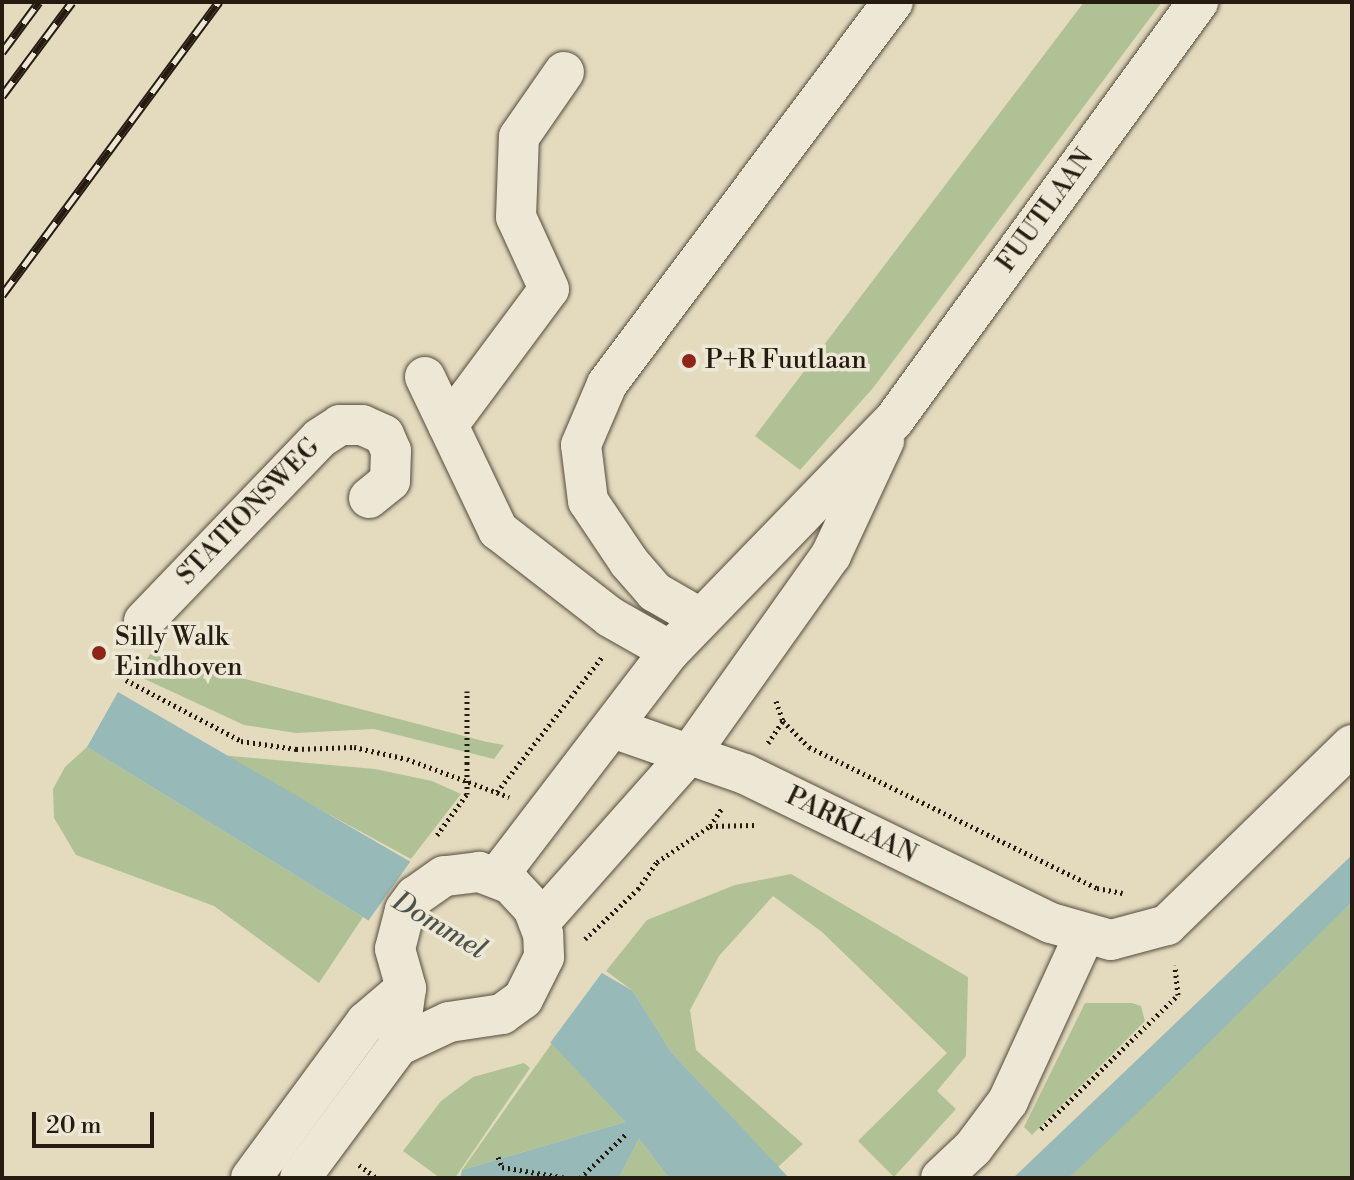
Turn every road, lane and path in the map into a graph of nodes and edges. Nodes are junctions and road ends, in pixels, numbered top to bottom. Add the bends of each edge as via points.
1 (893, 2) edge
2 (1198, 2) edge
3 (564, 72) dead end
4 (425, 377) dead end
5 (894, 420) junction
6 (448, 425) junction
7 (369, 498) dead end
8 (530, 587) dead end
9 (610, 617) junction
10 (700, 618) junction
11 (144, 621) dead end
12 (670, 651) junction
13 (126, 680) dead end
14 (467, 691) dead end
15 (783, 721) dead end
16 (613, 728) junction
17 (1352, 745) edge
18 (691, 752) junction
19 (464, 780) junction
20 (497, 792) dead end
21 (710, 826) dead end
22 (435, 838) dead end
23 (497, 877) junction
24 (1129, 894) dead end
25 (542, 928) junction
26 (1084, 936) junction
27 (581, 944) dead end
28 (1174, 956) dead end
29 (406, 988) junction
30 (398, 1046) junction
31 (626, 1134) dead end
32 (1035, 1135) dead end
33 (364, 1149) dead end
34 (498, 1157) dead end
35 (251, 1178) edge
36 (300, 1178) edge
37 (377, 1178) edge
38 (566, 1178) edge
39 (580, 1178) edge
40 (941, 1178) edge

1 - 10 street via 607,384 581,445 588,501 629,562 655,592
2 - 5 street, FUUTLAAN
3 - 6 street via 519,137 516,217 549,289
4 - 6 street
5 - 10 street, FUUTLAAN
5 - 18 street, FUUTLAAN via 831,555
6 - 9 street via 498,530
7 - 11 street, STATIONSWEG via 390,481 391,451 384,435 362,425 340,425 320,438
8 - 9 street via 573,616
9 - 12 street
10 - 12 street, FUUTLAAN
12 - 16 street, FUUTLAAN
13 - 19 path via 241,741 296,749 354,747
14 - 19 path
15 - 24 path, PARKLAAN via 809,747 1097,888
16 - 18 street, PARKLAAN
16 - 23 street
17 - 26 street, PARKLAAN via 1167,925 1128,938
18 - 25 street
18 - 26 street, PARKLAAN
19 - 20 path
19 - 22 path via 467,794
21 - 27 path via 657,862 638,889
23 - 25 street via 524,895
23 - 29 street via 479,872 444,876 415,896 405,910 395,949
25 - 30 street via 544,957 536,980 502,1014 449,1022
26 - 40 street via 1008,1101 973,1148
28 - 32 path via 1178,995
29 - 30 street
29 - 35 street via 366,1022
30 - 36 street
31 - 39 path
33 - 37 path via 354,1162
34 - 38 path via 502,1167

